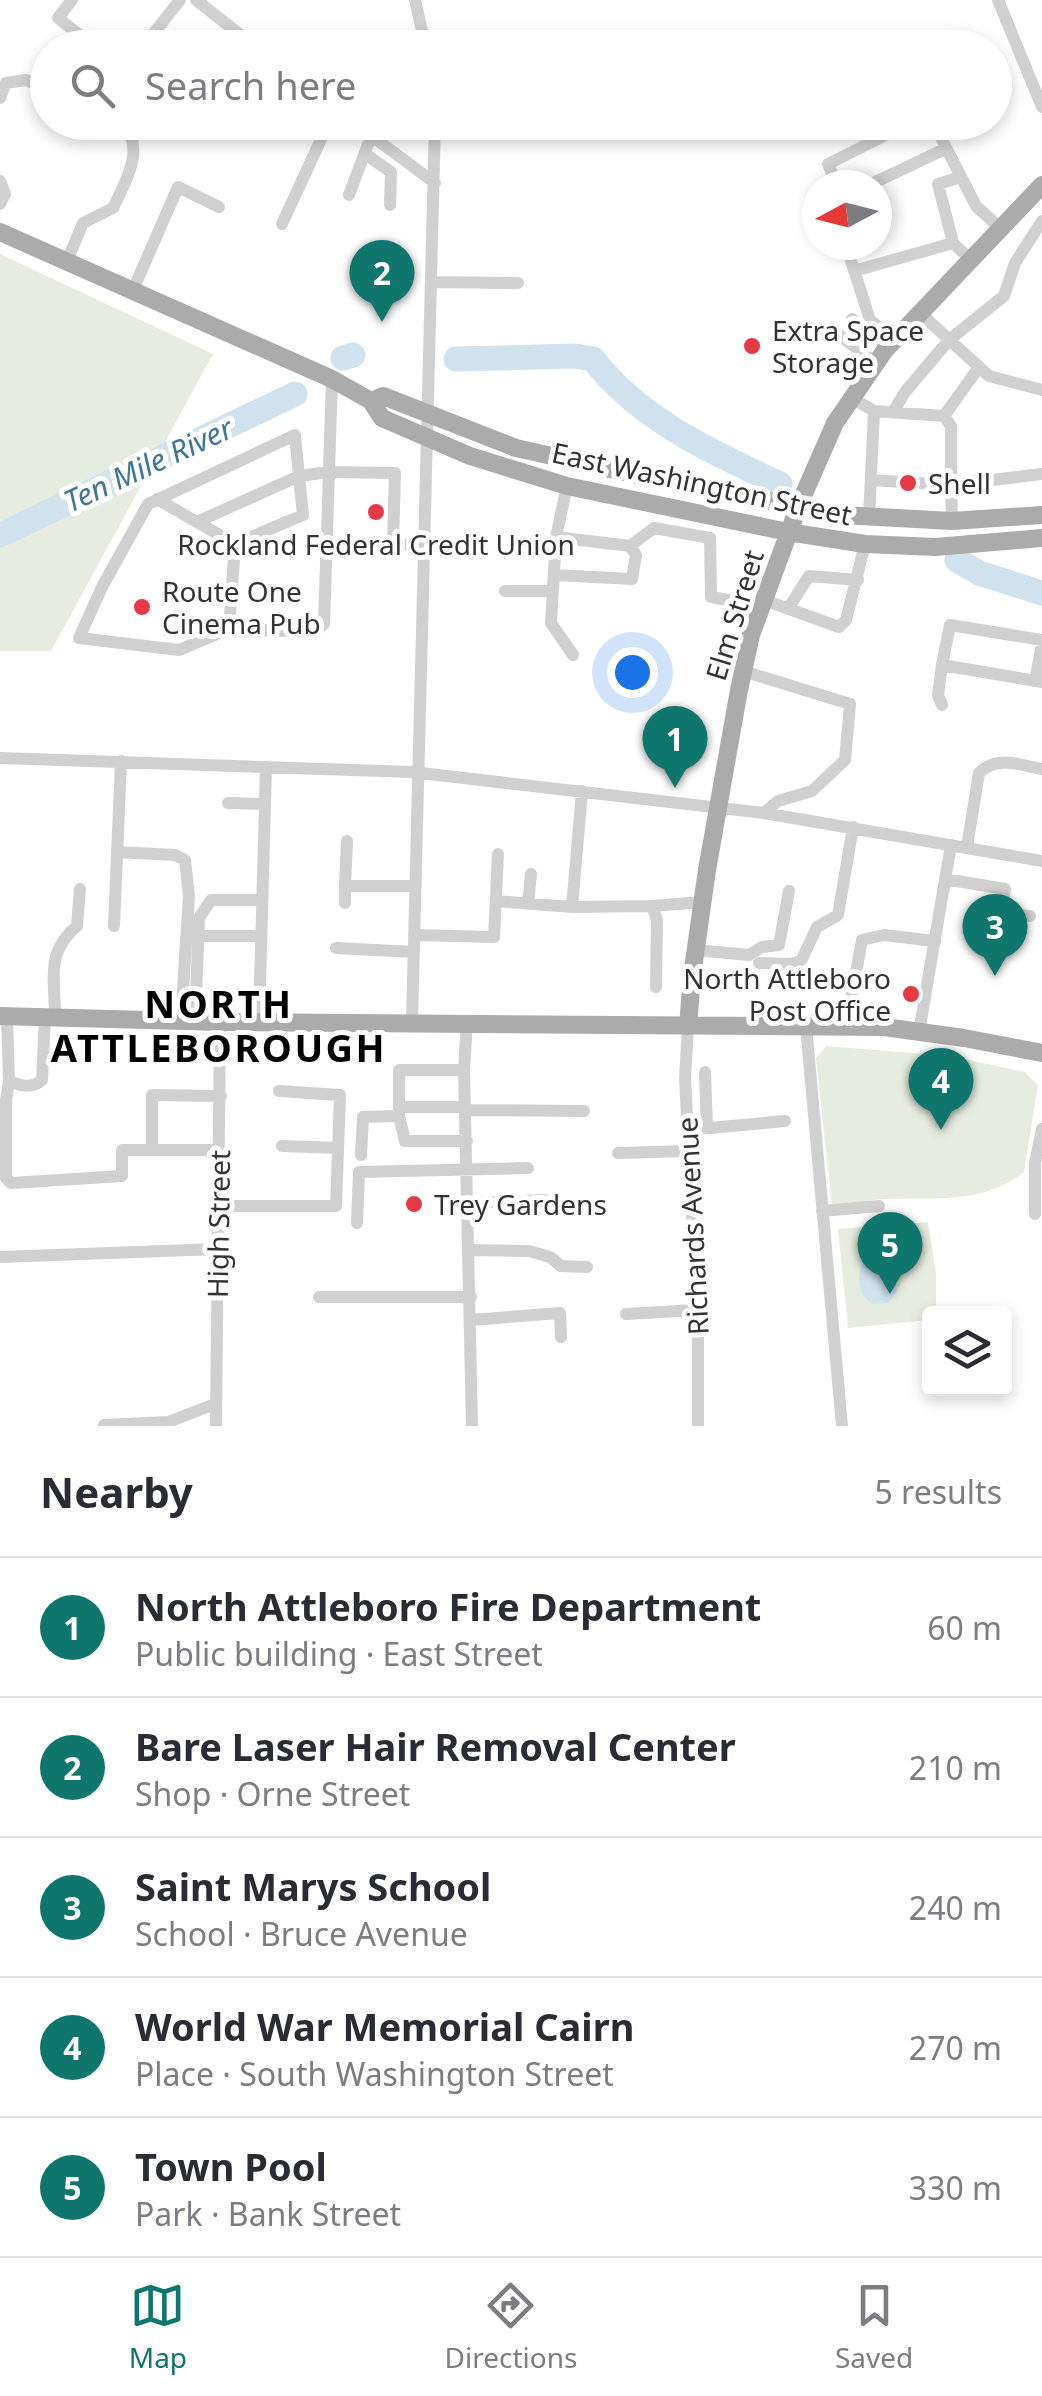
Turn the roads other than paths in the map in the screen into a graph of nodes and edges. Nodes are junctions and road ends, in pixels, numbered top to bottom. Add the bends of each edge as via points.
1 (72, 0) edge
2 (180, 0) edge
3 (196, 0) edge
4 (415, 0) edge
5 (998, 0) edge
6 (73, 30) edge
7 (156, 30) edge
8 (234, 30) edge
9 (422, 30) edge
10 (1010, 30) edge
11 (1012, 34) edge
12 (30, 82) edge
13 (0, 98) edge
14 (1042, 107) edge
15 (133, 140) edge
16 (321, 140) edge
17 (369, 140) edge
18 (377, 140) edge
19 (436, 140) edge
20 (876, 140) edge
21 (941, 140) edge
22 (945, 149) junction
23 (364, 154) junction
24 (831, 170) edge
25 (892, 174) edge
26 (961, 177) junction
27 (0, 181) edge
28 (436, 183) junction
29 (1042, 185) edge
30 (349, 196) dead end
31 (0, 204) edge
32 (390, 205) dead end
33 (219, 206) dead end
34 (1019, 209) junction
35 (1042, 218) edge
36 (282, 224) dead end
37 (1000, 228) junction
38 (0, 232) edge
39 (953, 243) junction
40 (970, 259) junction
41 (851, 260) edge
42 (66, 261) junction
43 (854, 271) junction
44 (432, 282) junction
45 (518, 283) dead end
46 (133, 290) junction
47 (919, 312) junction
48 (852, 318) dead end
49 (839, 335) dead end
50 (949, 340) junction
51 (890, 343) junction
52 (876, 362) junction
53 (979, 367) junction
54 (332, 379) junction
55 (1042, 390) edge
56 (850, 398) junction
57 (370, 401) junction
58 (874, 411) junction
59 (893, 412) junction
60 (428, 414) junction
61 (944, 416) junction
62 (428, 439) junction
63 (329, 472) junction
64 (1042, 474) edge
65 (299, 476) junction
66 (871, 480) junction
67 (951, 484) junction
68 (566, 486) junction
69 (157, 500) junction
70 (799, 505) junction
71 (666, 507) junction
72 (1042, 515) edge
73 (869, 518) junction
74 (952, 521) junction
75 (197, 522) junction
76 (654, 528) junction
77 (788, 532) junction
78 (556, 536) junction
79 (1042, 538) edge
80 (327, 543) junction
81 (235, 544) junction
82 (392, 544) junction
83 (424, 544) junction
84 (865, 544) junction
85 (630, 546) junction
86 (554, 575) junction
87 (858, 580) junction
88 (505, 591) dead end
89 (553, 591) junction
90 (762, 603) junction
91 (788, 608) junction
92 (229, 629) junction
93 (1042, 642) edge
94 (573, 655) dead end
95 (942, 666) junction
96 (744, 671) junction
97 (1039, 682) edge
98 (942, 705) dead end
99 (0, 758) edge
100 (120, 762) junction
101 (266, 767) junction
102 (1042, 769) edge
103 (419, 773) junction
104 (582, 791) junction
105 (228, 803) dead end
106 (265, 804) junction
107 (717, 808) junction
108 (764, 813) junction
109 (853, 828) junction
110 (347, 841) dead end
111 (951, 845) junction
112 (967, 848) junction
113 (117, 852) junction
114 (498, 854) dead end
115 (1042, 861) edge
116 (531, 874) dead end
117 (945, 879) junction
118 (345, 886) junction
119 (416, 886) junction
120 (80, 889) dead end
121 (789, 891) dead end
122 (262, 900) junction
123 (496, 901) junction
124 (702, 902) junction
125 (345, 903) dead end
126 (528, 904) junction
127 (652, 906) junction
128 (572, 908) junction
129 (1030, 916) dead end
130 (114, 926) dead end
131 (414, 935) junction
132 (198, 936) junction
133 (261, 936) junction
134 (935, 941) junction
135 (336, 948) dead end
136 (696, 950) junction
137 (414, 952) junction
138 (759, 963) dead end
139 (656, 987) dead end
140 (4, 1016) edge
141 (50, 1017) junction
142 (259, 1020) junction
143 (188, 1021) junction
144 (412, 1021) junction
145 (220, 1022) junction
146 (467, 1022) junction
147 (688, 1026) junction
148 (806, 1026) junction
149 (846, 1026) junction
150 (920, 1032) junction
151 (1042, 1053) edge
152 (464, 1070) junction
153 (705, 1072) dead end
154 (9, 1081) junction
155 (278, 1091) dead end
156 (222, 1096) junction
157 (466, 1109) junction
158 (584, 1111) dead end
159 (399, 1112) junction
160 (785, 1122) dead end
161 (708, 1128) junction
162 (1042, 1129) edge
163 (687, 1130) junction
164 (467, 1141) junction
165 (282, 1146) dead end
166 (338, 1148) junction
167 (152, 1150) junction
168 (220, 1150) junction
169 (688, 1151) junction
170 (618, 1153) dead end
171 (361, 1155) dead end
172 (528, 1168) dead end
173 (468, 1171) junction
174 (545, 1200) dead end
175 (469, 1203) junction
176 (219, 1206) junction
177 (879, 1206) dead end
178 (822, 1211) junction
179 (1035, 1214) dead end
180 (356, 1223) dead end
181 (218, 1249) junction
182 (470, 1250) junction
183 (0, 1257) edge
184 (586, 1267) dead end
185 (470, 1296) junction
186 (319, 1297) dead end
187 (697, 1310) junction
188 (626, 1314) dead end
189 (471, 1320) junction
190 (562, 1338) dead end
191 (215, 1404) junction
192 (104, 1425) edge
193 (216, 1426) edge
194 (472, 1426) edge
195 (698, 1426) edge
196 (842, 1426) edge

1 - 6 street via 58,18
2 - 7 street
3 - 8 street
4 - 9 street
5 - 10 street
11 - 14 street
12 - 13 street via 6,82
15 - 42 street via 134,160 113,208 84,222
16 - 36 street
17 - 23 street
18 - 28 street
19 - 28 street
20 - 24 street via 828,164
21 - 22 street
22 - 25 street
22 - 26 street
23 - 30 street
23 - 32 street via 391,172
26 - 37 street via 976,206
26 - 39 street via 938,184
27 - 31 street
28 - 44 street
29 - 34 main road, Elm Street
33 - 46 street via 178,188
34 - 35 street
34 - 37 main road, Elm Street
35 - 50 street via 1004,296
37 - 40 main road, Elm Street
38 - 42 main road, East Washington Street
39 - 40 street
39 - 43 street
40 - 47 main road, Elm Street
41 - 43 street
42 - 46 main road, East Washington Street
43 - 51 street via 870,320
44 - 45 street
44 - 60 street
46 - 54 main road, East Washington Street
47 - 50 street
47 - 51 main road, Elm Street
48 - 51 street
49 - 52 street
50 - 53 street
50 - 59 street
51 - 52 main road, Elm Street
52 - 56 main road, Elm Street
53 - 55 street via 988,376
53 - 61 street
54 - 57 main road, East Washington Street
54 - 63 street
56 - 58 street
56 - 70 main road, Elm Street
57 - 60 main road, East Washington Street via 383,396
57 - 62 main road, East Washington Street via 382,418
58 - 59 street
58 - 66 street
59 - 61 street
60 - 62 street
60 - 70 main road, East Washington Street via 516,448
61 - 67 street via 951,426
62 - 68 main road, East Washington Street
62 - 83 street
63 - 65 street
63 - 80 street
63 - 82 street via 395,473
64 - 67 street
65 - 69 street via 295,434
65 - 75 street
65 - 81 street via 304,515
66 - 67 street
66 - 73 street
67 - 74 street
68 - 71 main road, East Washington Street
68 - 78 street
69 - 75 street
69 - 92 street via 148,504 79,638 179,650
70 - 73 main road, East Washington Street
70 - 77 main road, Elm Street
71 - 76 street
71 - 77 main road, East Washington Street
72 - 74 main road, East Washington Street
73 - 74 main road, East Washington Street
75 - 81 street
76 - 85 street
76 - 90 street via 710,538 711,597
77 - 84 main road, East Washington Street
77 - 90 main road, Elm Street
78 - 85 street
78 - 86 street
79 - 84 main road, East Washington Street via 936,547
80 - 82 street
80 - 92 street via 324,624 315,632
81 - 92 street
82 - 83 street
83 - 103 street
84 - 87 street
85 - 86 street via 636,555 632,579
86 - 89 street
87 - 91 street via 809,576
87 - 91 street via 839,627
88 - 89 street
89 - 94 street via 551,622
90 - 91 street
90 - 96 main road, Elm Street
93 - 95 street via 950,625
93 - 97 street
95 - 97 street
95 - 98 street
96 - 107 main road, Elm Street
96 - 108 street via 850,704 845,760 812,791 778,801
99 - 100 street
100 - 101 street
100 - 113 street
101 - 103 street
101 - 106 street
102 - 112 street via 998,762 979,773
103 - 104 street
103 - 119 street
104 - 107 street
104 - 128 street
105 - 106 street
106 - 122 street
107 - 108 street
107 - 124 main road, Elm Street
108 - 109 street
109 - 111 street
109 - 138 street via 838,915 817,927 801,961
110 - 118 street
111 - 112 street
111 - 117 street
112 - 115 street
113 - 130 street
113 - 143 street via 185,860
114 - 123 street
116 - 126 street
117 - 129 street via 1005,889 1002,914
117 - 134 street
118 - 119 street
118 - 125 street
119 - 131 street
120 - 141 street via 77,926 55,956
121 - 136 street via 779,945 749,955
122 - 132 street via 211,900 199,918
122 - 133 street
123 - 126 street
123 - 131 street via 494,937
124 - 127 street
124 - 136 main road, Elm Street
126 - 128 street
127 - 128 street
127 - 139 street
131 - 137 street
132 - 133 street
132 - 143 street
133 - 142 street
134 - 149 street via 884,935 862,940
134 - 150 street
135 - 137 street
136 - 147 main road, Elm Street
137 - 144 street
140 - 141 main road
140 - 154 street
141 - 143 main road
141 - 154 street via 42,1080 22,1086
142 - 144 main road
142 - 145 main road
143 - 145 main road
144 - 146 main road
145 - 156 street, High Street
146 - 147 main road
146 - 152 street
147 - 148 main road
147 - 163 street, Richards Avenue
148 - 149 main road
148 - 178 street
149 - 150 main road
150 - 151 main road
152 - 157 street
152 - 159 street via 399,1070
153 - 161 street
154 - 167 street via 11,1182 122,1176 122,1150
155 - 166 street via 340,1095
156 - 167 street via 152,1095
156 - 168 street, High Street
157 - 158 street
157 - 159 street
157 - 164 street
159 - 164 street via 406,1141
159 - 171 street via 363,1117
160 - 161 street
161 - 163 street
162 - 179 street
163 - 169 street, Richards Avenue
164 - 173 street
165 - 166 street
166 - 176 street via 336,1206
167 - 168 street
168 - 176 street, High Street
169 - 170 street
169 - 187 street, Richards Avenue
172 - 173 street
173 - 175 street
173 - 180 street via 359,1172
174 - 175 street
175 - 182 street
176 - 181 street, High Street
177 - 178 street
178 - 196 street
181 - 183 street
181 - 191 street, High Street
182 - 184 street via 529,1251 561,1266
182 - 185 street
185 - 186 street
185 - 189 street
187 - 188 street
187 - 195 street, Richards Avenue
189 - 190 street via 560,1313
189 - 194 street
191 - 192 street via 168,1422
191 - 193 street, High Street

